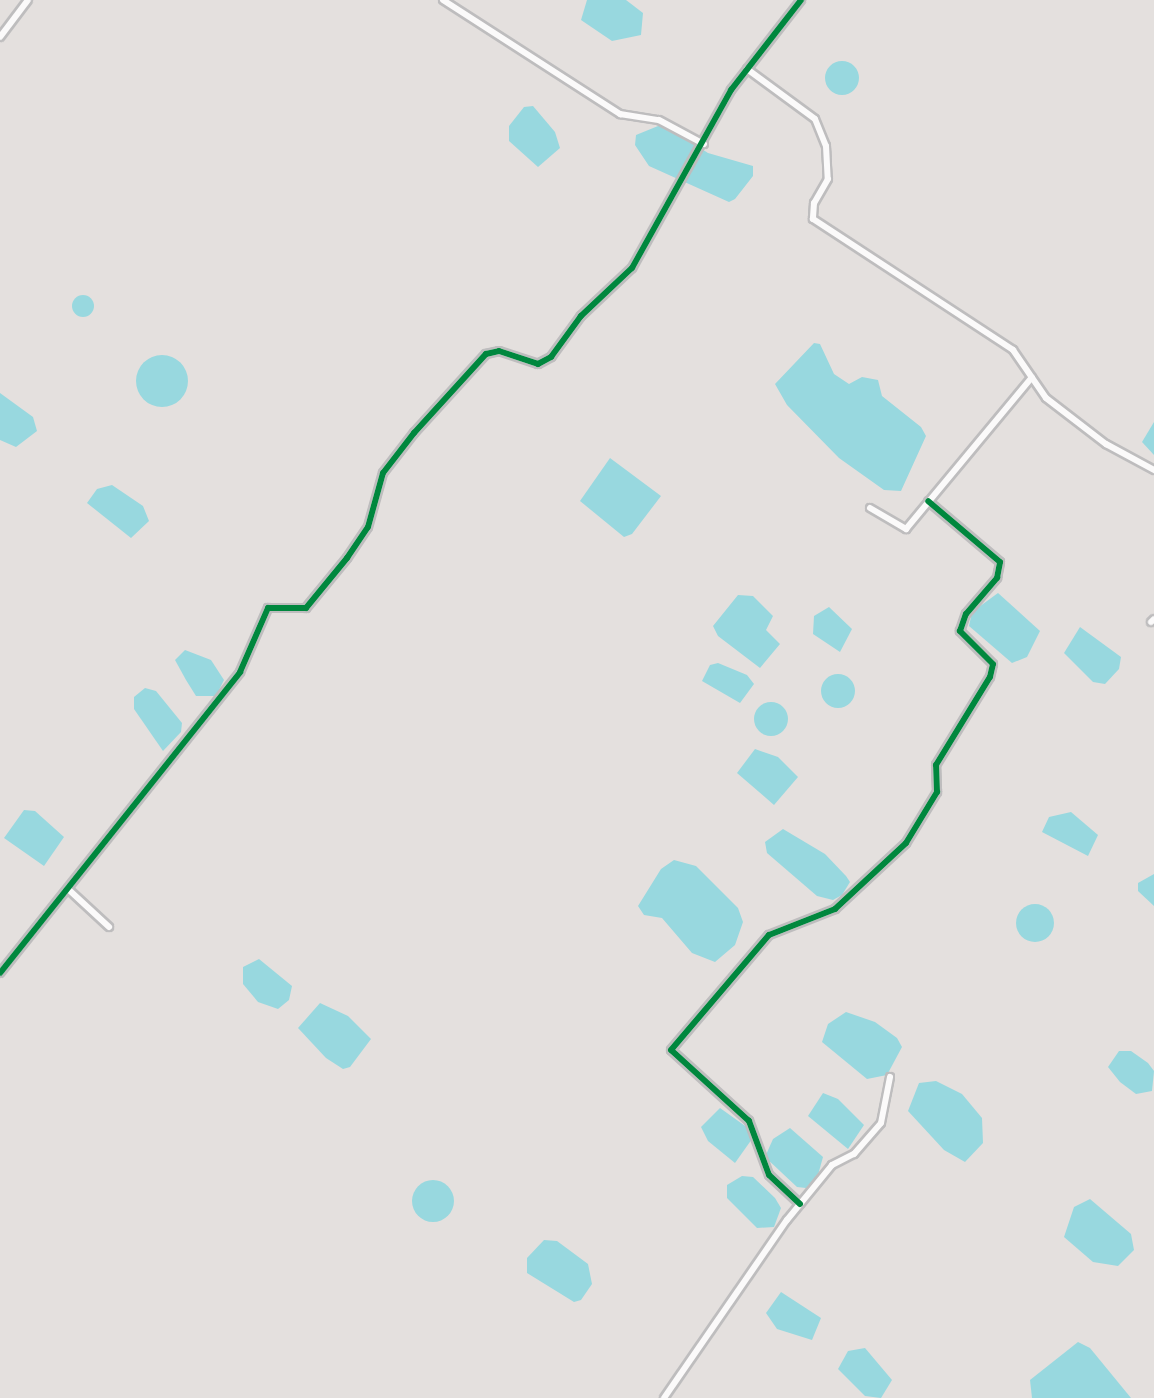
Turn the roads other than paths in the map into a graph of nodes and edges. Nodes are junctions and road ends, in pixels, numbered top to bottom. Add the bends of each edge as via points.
1 (28, 0) edge
2 (443, 0) edge
3 (801, 0) edge
4 (0, 37) edge
5 (747, 69) junction
6 (704, 144) junction
7 (1032, 377) junction
8 (1154, 470) edge
9 (928, 501) junction
10 (870, 508) dead end
11 (68, 889) junction
12 (109, 927) dead end
13 (0, 973) edge
14 (891, 1077) dead end
15 (800, 1204) junction
16 (664, 1398) edge

1 - 4 street
2 - 6 street via 620,114 659,120
3 - 5 street
5 - 6 street
5 - 7 street via 815,118 826,146 828,179 814,203 813,219 971,319 1013,350
6 - 11 street via 632,268 581,316 557,351 538,364 499,351 486,354 414,433 383,473 368,527 347,558 306,608 268,609 240,672
7 - 8 street via 1070,418
7 - 9 street
9 - 10 street via 906,529
9 - 15 street via 1000,562 997,578 966,614 960,631 993,664 990,677 936,765 937,792 906,843 835,909 769,935 671,1050 750,1121 769,1175
11 - 12 street
11 - 13 street
14 - 15 street via 880,1124 854,1154 832,1165
15 - 16 street

